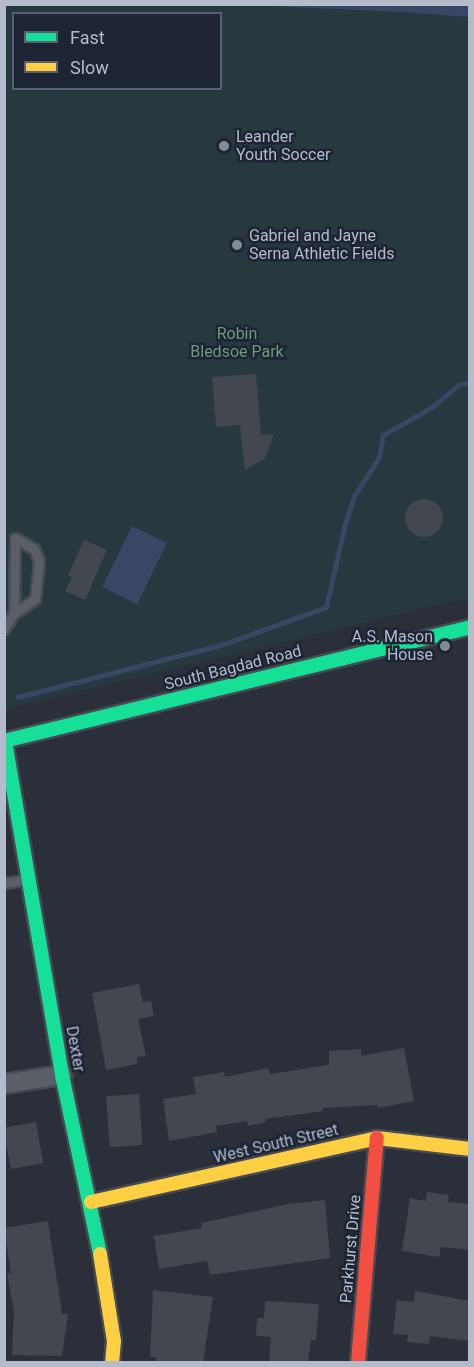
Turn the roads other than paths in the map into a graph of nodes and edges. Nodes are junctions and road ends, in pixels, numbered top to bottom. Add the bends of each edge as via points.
1 (14, 613) junction
2 (470, 627) edge
3 (4, 629) edge
4 (5, 741) edge
5 (29, 880) junction
6 (4, 883) edge
7 (62, 1075) junction
8 (4, 1084) edge
9 (377, 1138) junction
10 (470, 1149) edge
11 (91, 1202) junction
12 (112, 1362) edge
13 (357, 1362) edge

1 - 1 lane via 15,556 15,538 34,549 39,561 35,599
1 - 3 lane
2 - 4 street, South Bagdad Road
4 - 5 street, Dexter
5 - 6 lane
5 - 7 street, Dexter
7 - 8 street
7 - 11 street, Dexter
9 - 10 street, West South Street
9 - 11 street, West South Street
9 - 13 street, Parkhurst Drive
11 - 12 street, Dexter via 114,1341

